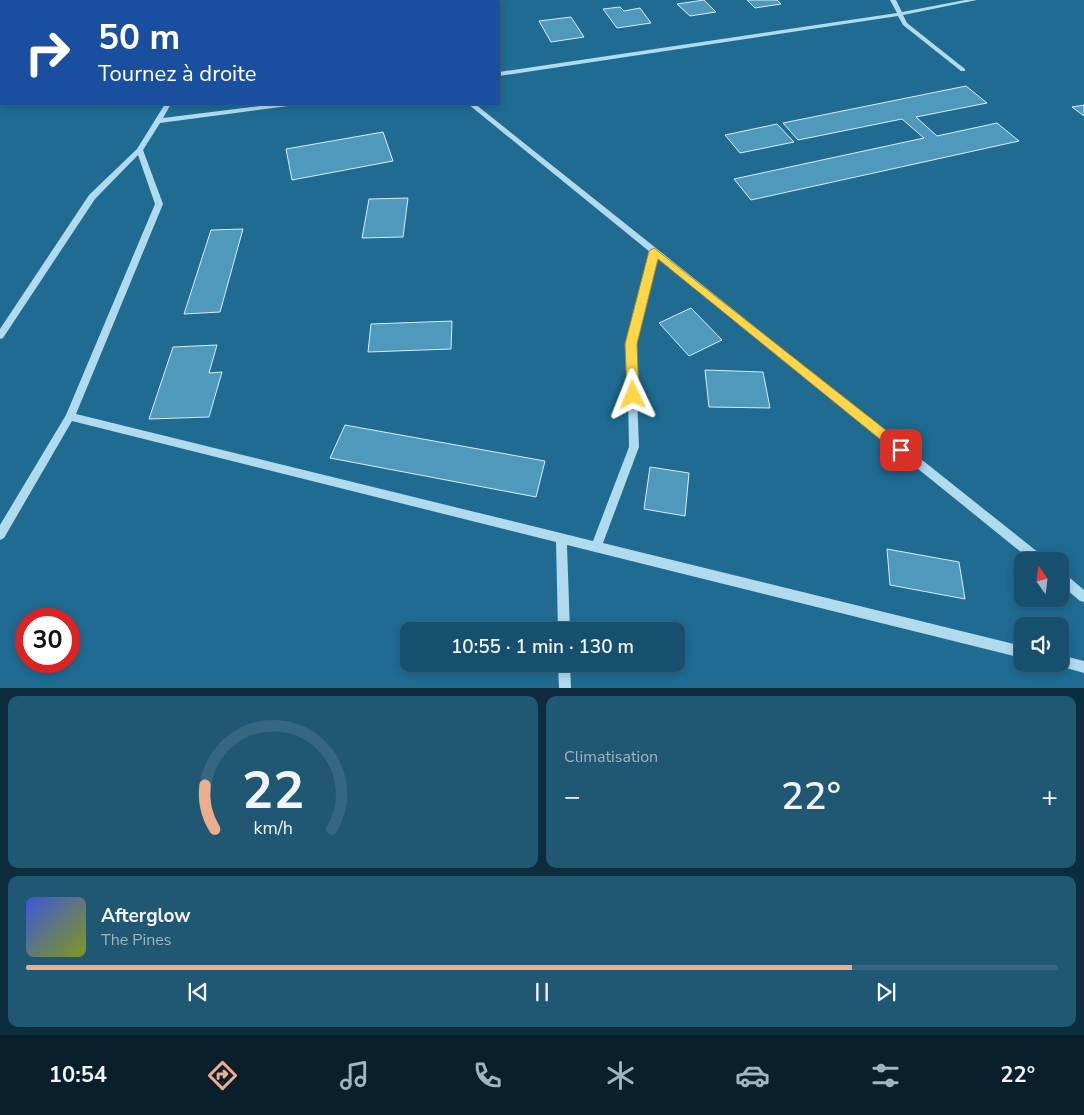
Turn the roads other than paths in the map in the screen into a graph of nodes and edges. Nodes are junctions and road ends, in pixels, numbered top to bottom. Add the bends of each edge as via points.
1 (893, 0) edge
2 (974, 0) edge
3 (899, 14) junction
4 (963, 70) dead end
5 (500, 74) edge
6 (167, 105) edge
7 (280, 105) edge
8 (472, 105) edge
9 (157, 121) junction
10 (140, 150) junction
11 (654, 251) junction
12 (0, 336) edge
13 (70, 417) junction
14 (0, 535) edge
15 (561, 538) junction
16 (596, 546) junction
17 (1029, 552) edge
18 (1069, 584) edge
19 (1084, 596) edge
20 (564, 622) edge
21 (1014, 650) edge
22 (1069, 663) edge
23 (1084, 667) edge
24 (564, 672) edge
25 (565, 688) edge

1 - 3 street
2 - 3 street
3 - 4 street via 905,24
3 - 5 street
6 - 9 street
7 - 9 street
8 - 11 street
9 - 10 street
10 - 12 street via 92,197
10 - 13 street via 159,204
11 - 16 street via 631,344 634,447
11 - 17 street
13 - 14 street
13 - 15 street
15 - 16 street
15 - 20 street
16 - 21 street
18 - 19 street
22 - 23 street
24 - 25 street

